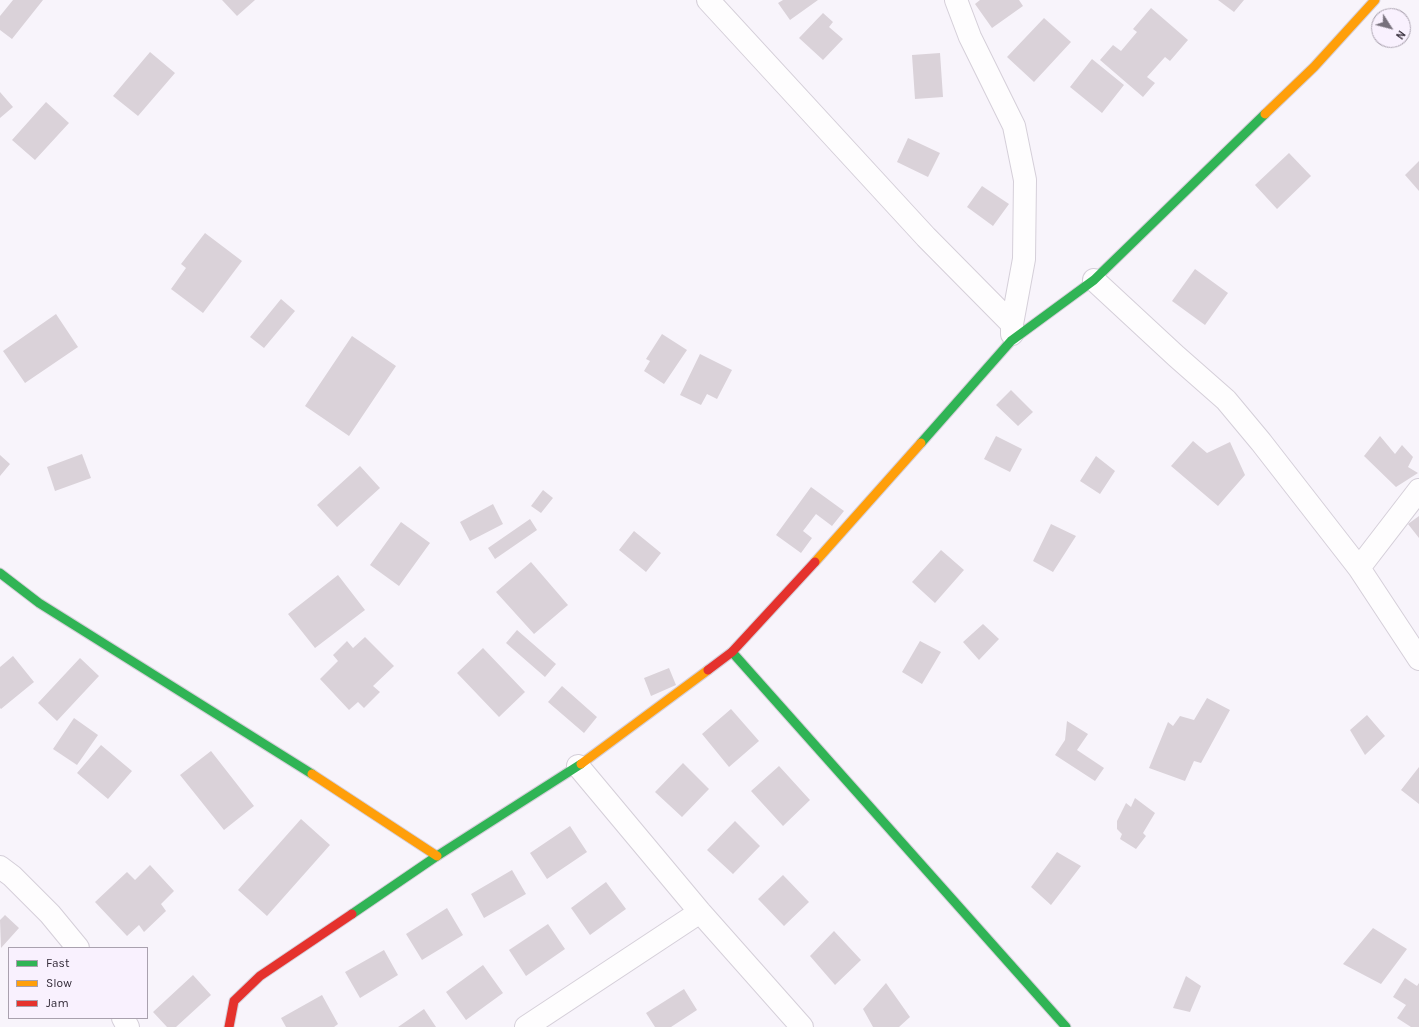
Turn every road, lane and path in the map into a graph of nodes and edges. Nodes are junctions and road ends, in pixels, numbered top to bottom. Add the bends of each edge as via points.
1 (708, 0) edge
2 (956, 0) edge
3 (1375, 0) edge
4 (1094, 280) junction
5 (1012, 332) junction
6 (1419, 490) edge
7 (1359, 568) junction
8 (0, 573) edge
9 (732, 652) junction
10 (1419, 659) edge
11 (578, 766) junction
12 (437, 856) junction
13 (0, 867) edge
14 (700, 912) junction
15 (77, 947) edge
16 (229, 1027) edge
17 (526, 1027) edge
18 (802, 1027) edge
19 (1066, 1027) edge

1 - 5 street
2 - 5 street via 970,37 1014,126 1025,180 1024,258
3 - 4 street via 1314,67
4 - 5 street
4 - 7 street via 1226,400
5 - 9 street via 832,543
6 - 7 street
7 - 10 street
8 - 12 street via 46,608
9 - 11 street
9 - 19 street
11 - 12 street
11 - 14 street
12 - 16 street via 260,976 234,1001
13 - 15 street via 50,914
14 - 17 street
14 - 18 street

